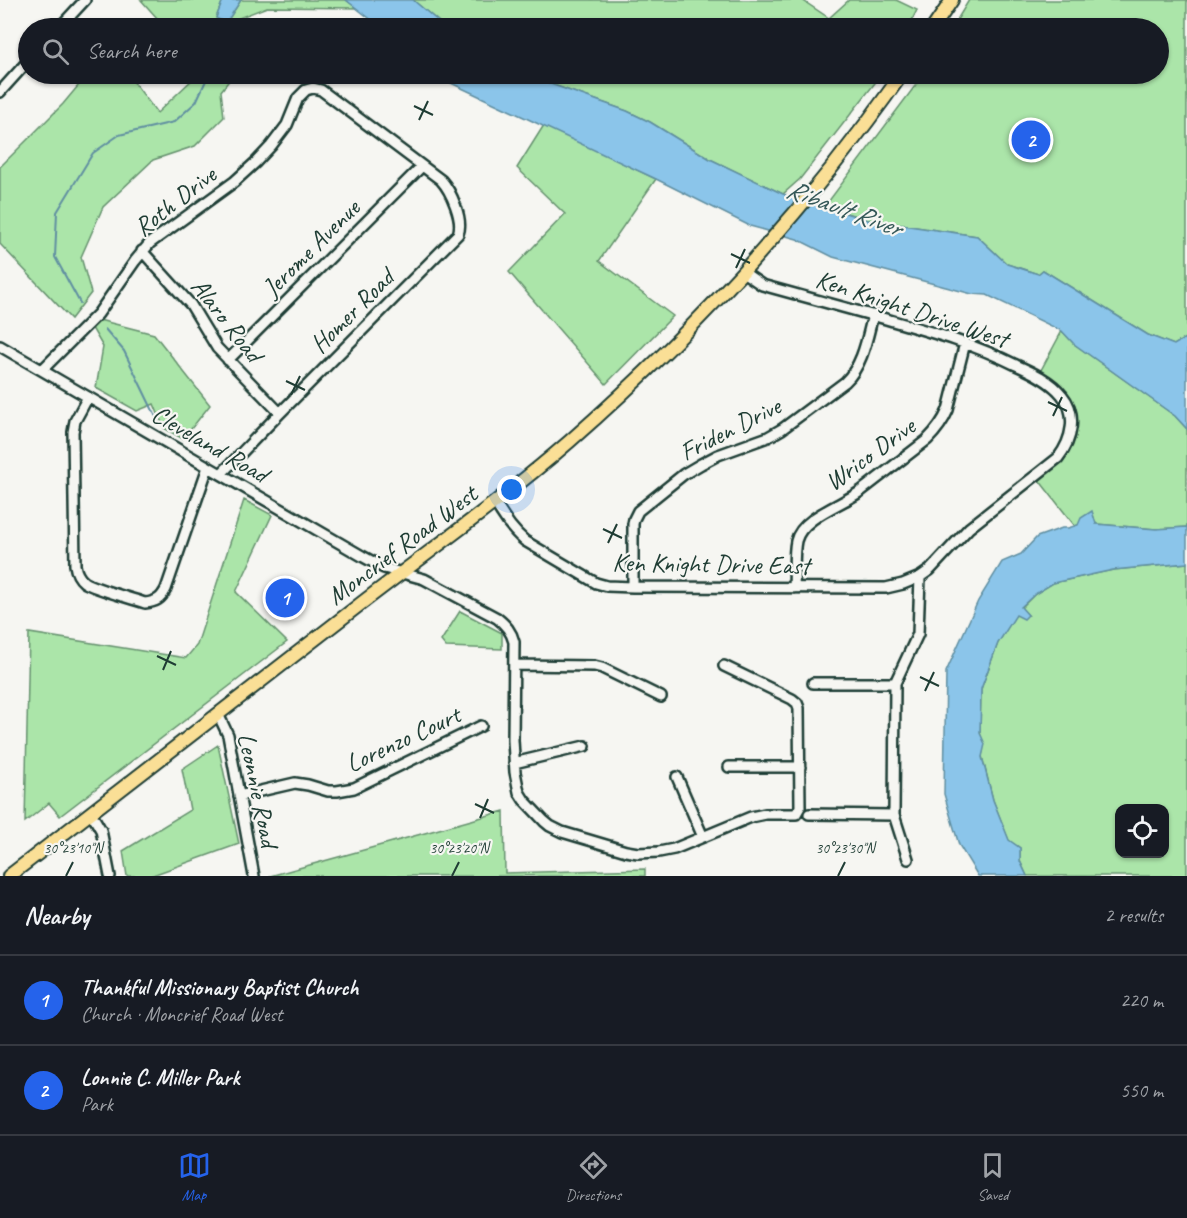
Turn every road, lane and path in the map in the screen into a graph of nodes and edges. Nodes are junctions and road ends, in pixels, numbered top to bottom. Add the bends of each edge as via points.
1 (85, 0) edge
2 (952, 0) edge
3 (68, 18) edge
4 (940, 18) edge
5 (18, 72) edge
6 (895, 84) edge
7 (0, 92) edge
8 (422, 166) junction
9 (142, 251) junction
10 (743, 273) junction
11 (873, 315) junction
12 (965, 343) junction
13 (0, 346) edge
14 (228, 360) junction
15 (42, 369) junction
16 (88, 397) junction
17 (280, 413) junction
18 (208, 467) junction
19 (221, 474) junction
20 (495, 502) junction
21 (401, 573) junction
22 (920, 577) junction
23 (633, 587) junction
24 (795, 588) junction
25 (515, 665) junction
26 (724, 666) dead end
27 (813, 682) dead end
28 (895, 683) junction
29 (661, 697) dead end
30 (218, 714) junction
31 (481, 726) dead end
32 (585, 746) dead end
33 (514, 763) junction
34 (729, 767) dead end
35 (800, 767) junction
36 (677, 777) dead end
37 (239, 796) junction
38 (91, 813) junction
39 (809, 814) dead end
40 (894, 815) junction
41 (703, 837) junction
42 (908, 859) dead end
43 (10, 876) edge
44 (110, 876) edge
45 (254, 876) edge

1 - 3 street
2 - 4 main road
5 - 7 street
6 - 10 main road, Moncrief Road West via 842,155
8 - 9 street, Roth Drive via 321,90 306,90 298,98 287,125 256,162
8 - 14 street, Jerome Avenue
8 - 17 street, Homer Road via 448,188 457,214 458,234
9 - 14 street, Alaro Road via 190,305
9 - 15 street, Roth Drive via 98,314
10 - 11 street, Ken Knight Drive West via 762,285
10 - 20 main road, Moncrief Road West via 610,405
11 - 12 street, Ken Knight Drive West
11 - 23 street, Friden Drive via 860,361 845,382 783,429 701,464 638,511 633,524
12 - 22 street, Ken Knight Drive West via 1023,368 1055,388 1065,400 1071,430 1058,458 969,528
12 - 24 street, Wrico Drive via 948,410 934,434 856,495 810,520 800,530 795,544
13 - 15 street, Cleveland Road
14 - 17 street, Alaro Road
15 - 16 street, Cleveland Road
16 - 18 street, Cleveland Road
16 - 18 street via 73,432 75,565 79,577 88,585 145,603 159,599 166,589
17 - 19 street, Homer Road
18 - 19 street, Cleveland Road
19 - 21 street, Cleveland Road via 384,568
20 - 21 main road, Moncrief Road West
20 - 23 street, Ken Knight Drive East via 518,535 535,547 596,583
21 - 25 street, Cleveland Road via 424,579 497,618 511,632
21 - 30 main road, Moncrief Road West
22 - 24 street, Ken Knight Drive East via 886,588
22 - 28 street via 918,634
23 - 24 street, Ken Knight Drive East
25 - 29 street via 594,666
25 - 33 street, Cleveland Road
26 - 35 street via 797,704
27 - 28 street
28 - 40 street
30 - 37 street, Leonnie Road via 228,735
30 - 38 main road, Moncrief Road West
31 - 37 street, Lorenzo Court via 354,788 328,791 295,783
32 - 33 street
33 - 41 street, Cleveland Road via 524,800 544,821 562,832 638,853 667,851
34 - 35 street
35 - 41 street, Cleveland Road via 798,812 751,817
36 - 41 street
37 - 45 street, Leonnie Road
38 - 43 main road, Moncrief Road West
38 - 44 street via 101,830
39 - 40 street
40 - 42 street

